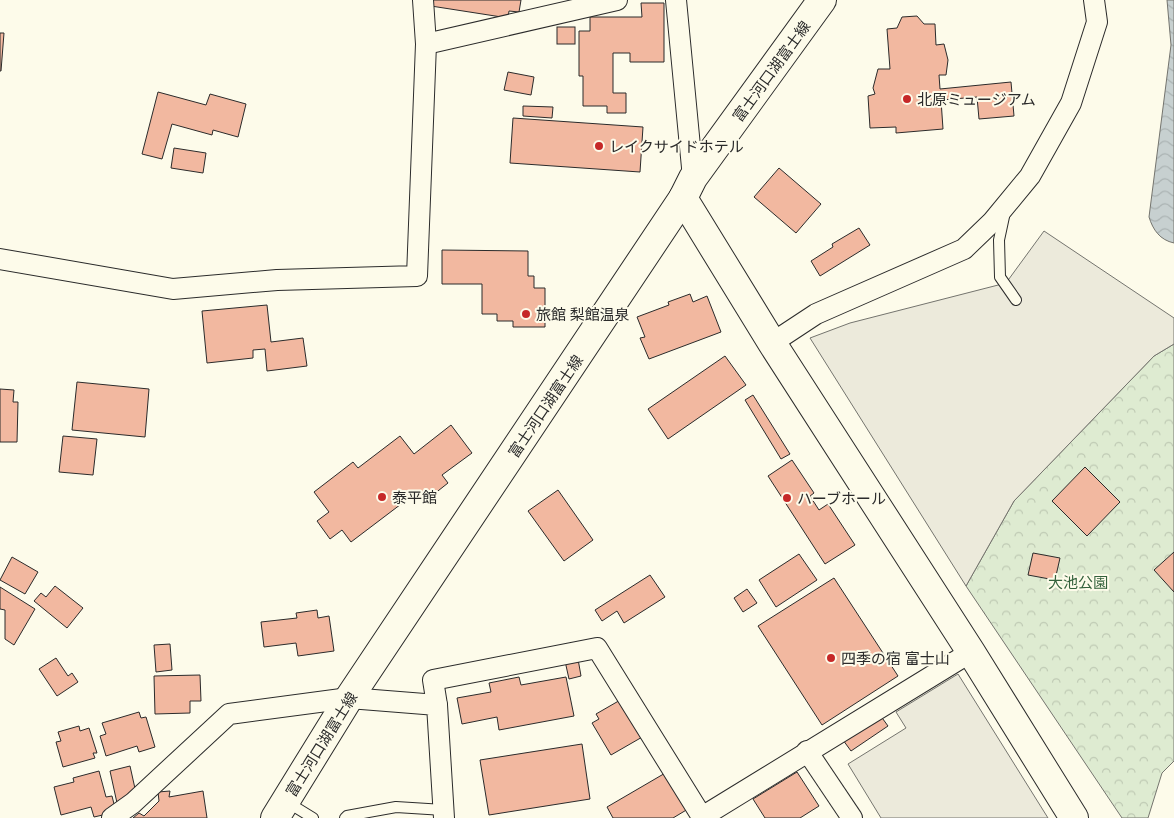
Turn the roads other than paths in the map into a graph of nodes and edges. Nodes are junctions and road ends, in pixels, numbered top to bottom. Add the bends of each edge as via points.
1 (423, 0) edge
2 (617, 0) edge
3 (676, 0) edge
4 (822, 0) edge
5 (1094, 0) edge
6 (426, 44) junction
7 (688, 188) junction
8 (1007, 205) junction
9 (0, 259) edge
10 (1016, 300) dead end
11 (772, 342) junction
12 (971, 652) junction
13 (349, 698) junction
14 (437, 705) junction
15 (807, 751) junction
16 (281, 810) edge
17 (444, 814) edge
18 (701, 817) edge
19 (112, 818) edge
20 (313, 818) edge
21 (345, 818) edge
22 (852, 818) edge
23 (1074, 818) edge

1 - 6 street
2 - 6 street
3 - 7 street
4 - 7 main road, 富士河口湖富士線
5 - 8 street via 1097,22 1070,103 1030,176
6 - 9 street via 417,276 277,280 173,289
7 - 11 main road
7 - 13 main road, 富士河口湖富士線
8 - 10 lane via 999,240 1000,277
8 - 11 street via 964,249 816,314
11 - 12 main road
12 - 15 street
12 - 23 main road
13 - 14 street
13 - 16 main road, 富士河口湖富士線
13 - 19 street via 229,714 133,803
14 - 17 street
14 - 18 street via 433,680 597,648
15 - 18 street
15 - 22 street
16 - 20 lane
17 - 21 lane via 396,807

